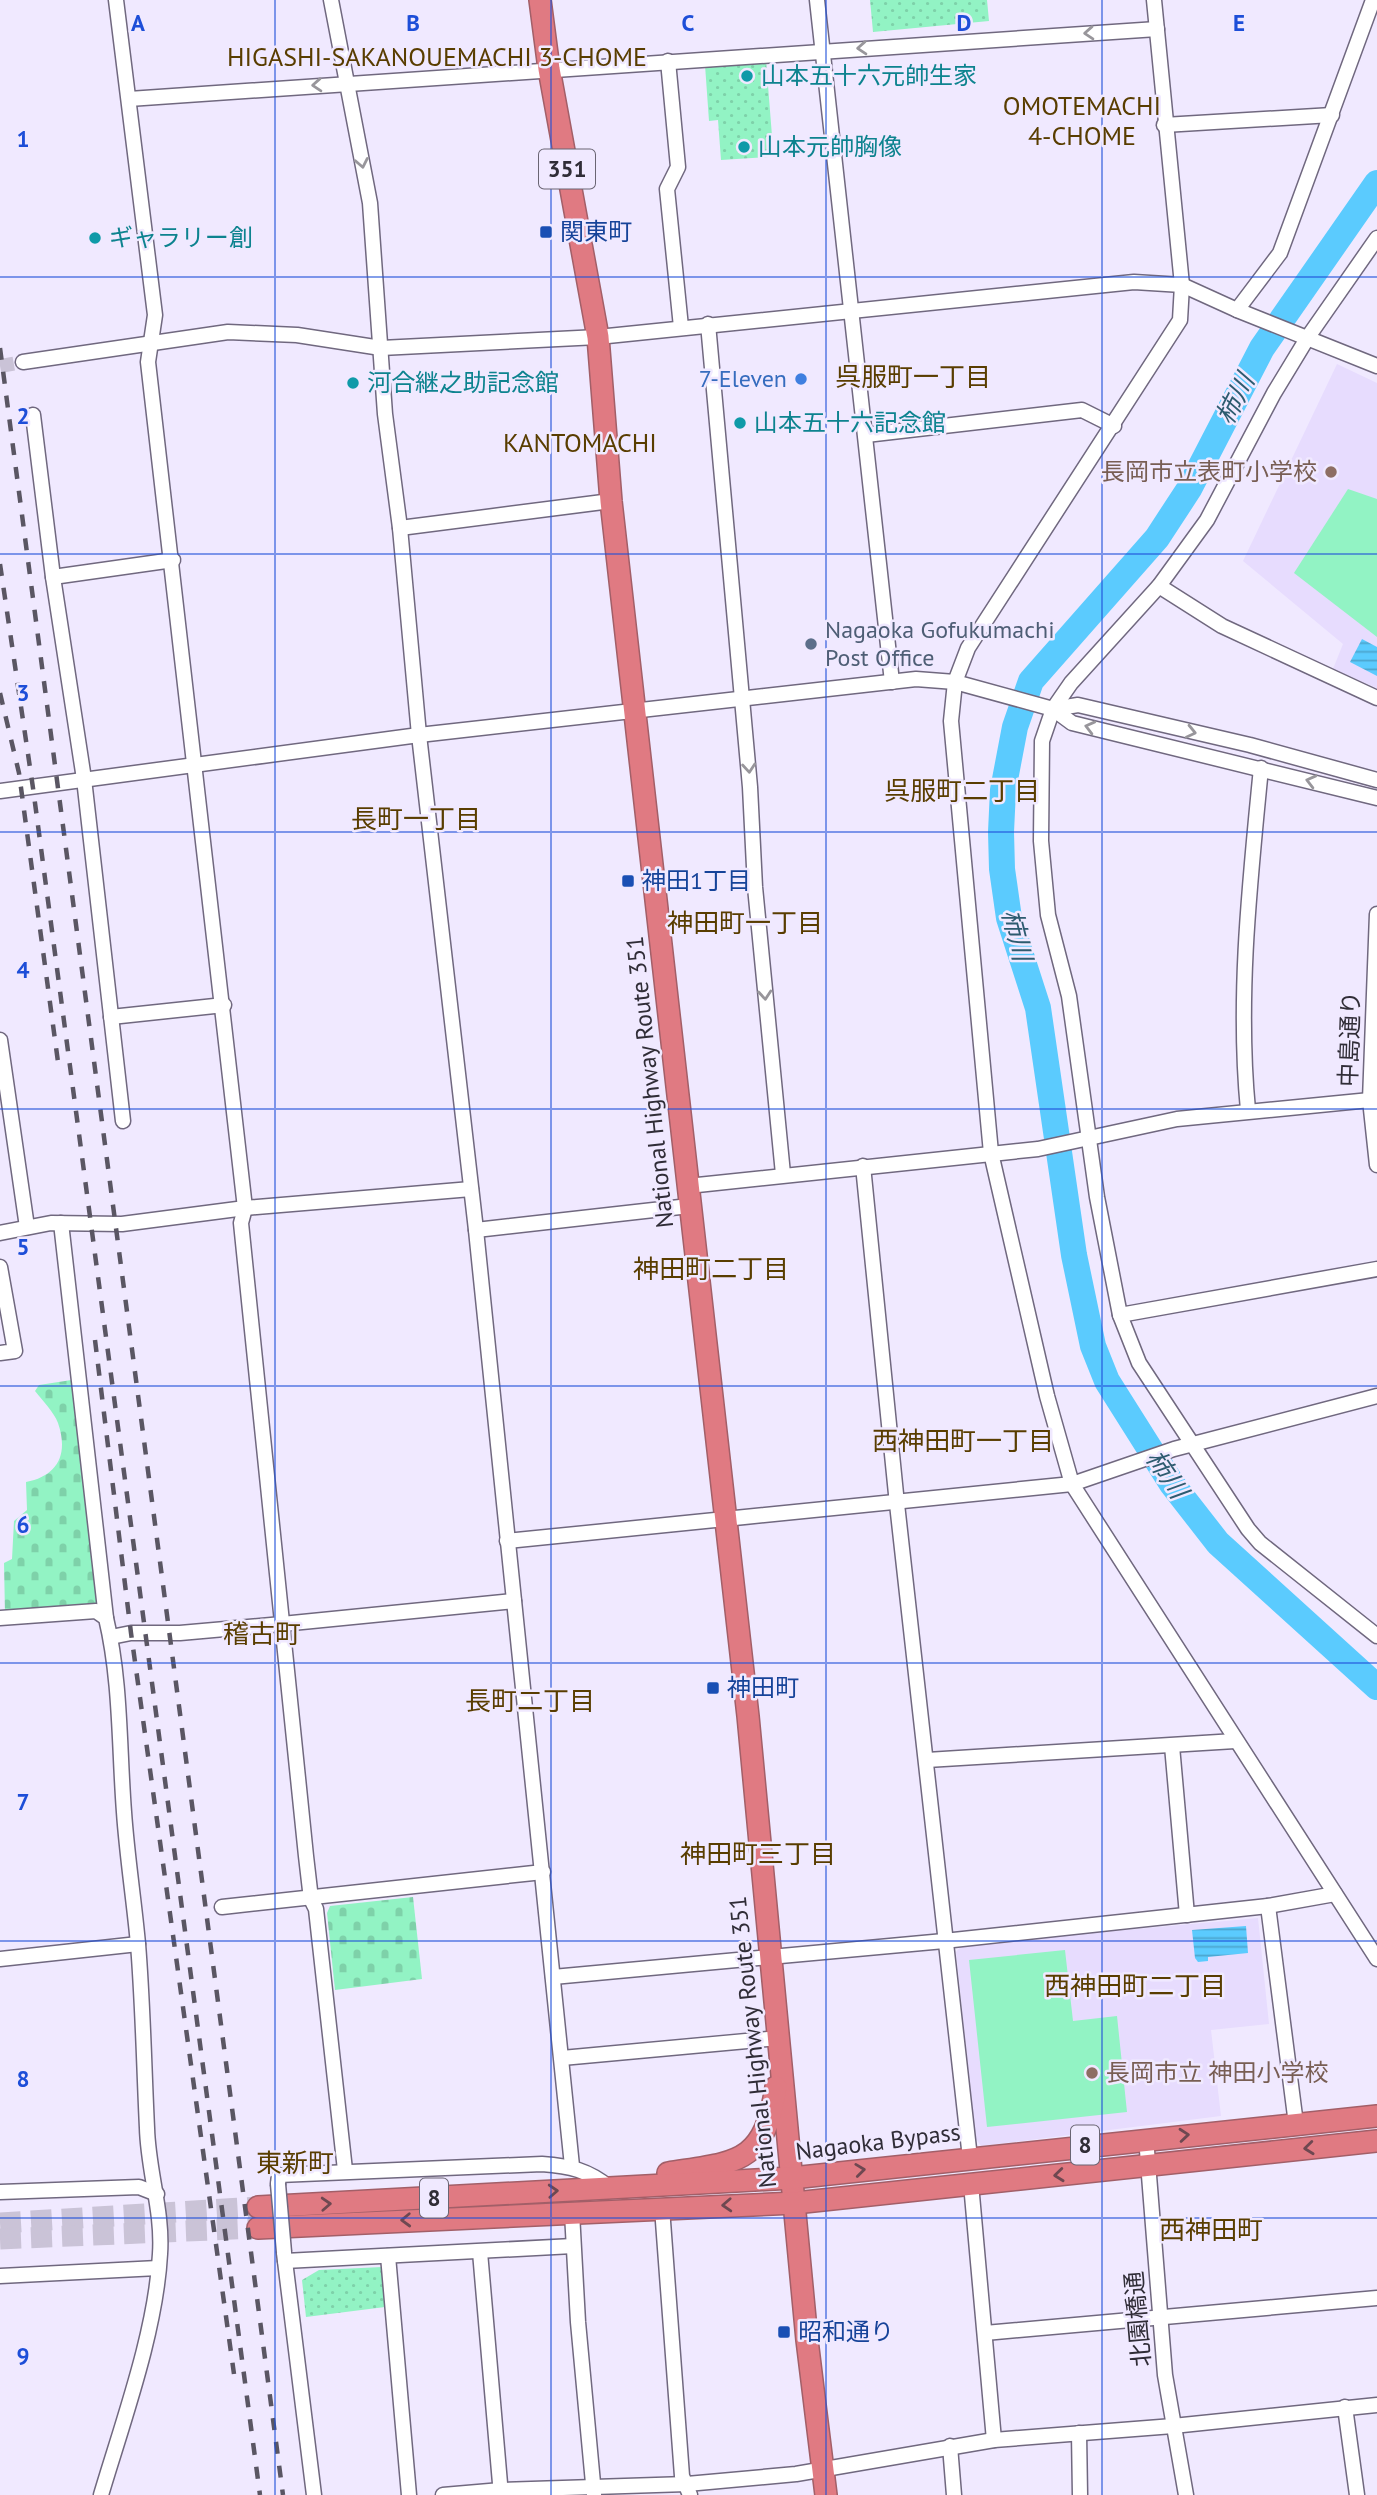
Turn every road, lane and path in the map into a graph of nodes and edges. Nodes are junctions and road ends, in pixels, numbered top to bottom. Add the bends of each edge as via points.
1 (116, 0) edge
2 (331, 0) edge
3 (540, 0) edge
4 (817, 0) edge
5 (1154, 0) edge
6 (1374, 3) edge
7 (1157, 29) junction
8 (821, 51) junction
9 (668, 61) junction
10 (549, 69) junction
11 (347, 83) junction
12 (129, 99) junction
13 (1332, 115) junction
14 (1164, 125) junction
15 (1377, 238) edge
16 (1182, 285) junction
17 (1237, 310) junction
18 (850, 313) junction
19 (708, 324) junction
20 (681, 327) junction
21 (1301, 335) junction
22 (598, 337) junction
23 (150, 343) junction
24 (381, 348) junction
25 (23, 362) tunnel mouth
26 (1377, 366) edge
27 (33, 415) dead end
28 (1114, 426) junction
29 (866, 435) junction
30 (611, 501) junction
31 (400, 528) junction
32 (173, 560) junction
33 (53, 577) junction
34 (1159, 586) junction
35 (892, 682) junction
36 (955, 682) junction
37 (1377, 698) edge
38 (743, 700) junction
39 (1048, 708) junction
40 (636, 712) junction
41 (419, 735) junction
42 (196, 764) junction
43 (1261, 768) junction
44 (84, 779) junction
45 (1377, 780) edge
46 (0, 792) edge
47 (1377, 798) edge
48 (1377, 917) edge
49 (224, 1006) junction
50 (111, 1017) junction
51 (0, 1040) edge
52 (1370, 1100) junction
53 (1248, 1110) junction
54 (123, 1121) dead end
55 (1084, 1138) junction
56 (991, 1153) junction
57 (1377, 1165) edge
58 (863, 1166) junction
59 (783, 1174) junction
60 (471, 1189) junction
61 (689, 1196) junction
62 (245, 1208) junction
63 (61, 1223) junction
64 (27, 1227) junction
65 (476, 1230) junction
66 (0, 1233) edge
67 (0, 1267) edge
68 (1377, 1269) edge
69 (1120, 1315) junction
70 (0, 1353) edge
71 (1377, 1396) edge
72 (1192, 1446) junction
73 (1072, 1485) junction
74 (897, 1504) junction
75 (724, 1520) junction
76 (507, 1541) junction
77 (514, 1601) junction
78 (0, 1618) edge
79 (106, 1618) junction
80 (282, 1624) junction
81 (1377, 1636) edge
82 (111, 1637) junction
83 (1235, 1741) junction
84 (1172, 1746) junction
85 (927, 1760) junction
86 (542, 1872) junction
87 (1335, 1894) junction
88 (311, 1899) junction
89 (1268, 1906) junction
90 (222, 1908) dead end
91 (1187, 1915) junction
92 (944, 1941) junction
93 (138, 1944) junction
94 (770, 1958) junction
95 (0, 1959) edge
96 (1377, 1959) edge
97 (553, 1977) junction
98 (780, 2047) junction
99 (562, 2059) junction
100 (1377, 2116) edge
101 (1296, 2124) junction
102 (1146, 2138) junction
103 (1377, 2141) edge
104 (970, 2158) junction
105 (1148, 2165) junction
106 (572, 2166) junction
107 (345, 2170) junction
108 (792, 2178) junction
109 (971, 2184) junction
110 (613, 2188) junction
111 (0, 2192) edge
112 (157, 2194) junction
113 (795, 2203) junction
114 (662, 2208) junction
115 (572, 2213) junction
116 (573, 2246) junction
117 (480, 2252) junction
118 (388, 2256) junction
119 (285, 2257) junction
120 (158, 2268) junction
121 (0, 2276) edge
122 (1377, 2298) edge
123 (1160, 2317) junction
124 (985, 2333) junction
125 (1377, 2404) edge
126 (1345, 2407) junction
127 (1173, 2426) junction
128 (1079, 2433) junction
129 (994, 2440) junction
130 (950, 2446) junction
131 (823, 2467) junction
132 (688, 2490) edge
133 (594, 2491) edge
134 (501, 2492) edge
135 (101, 2495) edge
136 (314, 2495) edge
137 (409, 2495) edge
138 (443, 2495) edge
139 (826, 2495) edge
140 (954, 2495) edge
141 (1080, 2495) edge
142 (1186, 2495) edge
143 (1357, 2495) edge

1 - 12 street
2 - 11 street
3 - 10 highway, National Highway Route 351 / 351
4 - 8 street
5 - 7 street
6 - 13 street
7 -> 8 street
7 - 14 street
8 - 9 street
8 - 18 street
9 - 10 street
9 - 20 street via 678,167 667,189
10 - 11 street
10 - 22 highway, National Highway Route 351 / 351
11 -> 12 street
11 -> 24 street via 370,203
12 - 23 street via 155,315
13 - 14 street
13 - 17 street via 1280,253
14 - 16 street
15 - 21 street
16 - 17 street
16 - 18 street via 1134,282
16 - 28 street via 1180,320
17 - 21 street
18 - 19 street
18 - 29 street
19 - 20 street
19 - 38 street
20 - 22 street
21 - 26 street
21 - 34 street via 1223,494
22 - 24 street
22 - 30 highway, National Highway Route 351 / 351
23 - 24 street via 194,335 265,332
23 - 25 street
23 - 32 street via 148,362
24 - 31 street
27 - 33 street
28 - 29 street via 1082,410
28 - 36 street via 968,648
29 - 35 street
30 - 31 street
30 - 40 highway, National Highway Route 351 / 351
31 - 41 street
32 - 33 street
32 - 42 street
33 - 44 street
34 - 37 street via 1222,626
34 - 39 street
35 - 36 street
35 - 38 street
36 - 39 street
36 - 56 street via 951,721
38 - 40 street
38 -> 59 street via 755,887
43 -> 39 street via 1072,723
39 -> 45 street via 1079,705
39 - 55 street via 1041,741 1041,841 1048,915 1069,996
40 - 41 street
40 - 61 highway, National Highway Route 351 / 351
41 - 42 street
41 - 60 street
42 - 44 street
42 - 49 street
47 -> 43 street
43 - 53 street via 1246,978
44 - 46 street
44 - 50 street
48 - 52 street, 中島通り
49 - 50 street
49 - 62 street
50 - 54 street
51 - 64 street
52 - 53 street
52 - 57 street, 中島通り
53 - 55 street
55 - 56 street via 1038,1149
55 - 69 street
56 - 58 street
56 - 73 street
58 - 59 street
58 - 74 street
59 - 61 street
60 - 62 street
60 - 65 street
61 - 65 street
61 - 75 highway, National Highway Route 351 / 351
62 - 63 street via 122,1224
62 - 80 street via 240,1223
63 - 64 street
63 - 79 street
64 - 66 street
65 - 76 street
67 - 70 street via 15,1352
68 - 69 street
69 - 72 street via 1139,1363
71 - 72 street
72 - 73 street
72 - 81 street via 1260,1543
73 - 74 street
73 - 83 street
74 - 75 street
74 - 85 street
75 - 76 street
75 - 94 highway, National Highway Route 351 / 351
76 - 77 street
77 - 80 street
77 - 86 street
78 - 79 street via 88,1611
79 - 82 street
80 - 82 street
80 - 88 street
82 - 93 street
83 - 84 street
83 - 87 street
84 - 85 street
84 - 91 street
85 - 92 street
86 - 88 street
86 - 97 street
87 - 89 street
87 - 96 street
88 - 90 street
88 - 107 street via 316,1909
89 - 91 street
89 - 101 street
91 - 92 street
92 - 94 street
92 - 104 street
93 - 95 street
93 - 112 street via 147,2135
94 - 97 street
94 - 98 highway, National Highway Route 351 / 351
97 - 99 street
98 - 99 street
98 - 108 highway, National Highway Route 351 / 351
98 - 110 highway via 772,2113 750,2152 734,2161
99 - 106 street
100 - 101 highway, Nagaoka Bypass / 8
102 -> 101 highway, Nagaoka Bypass / 8
102 - 104 highway, Nagaoka Bypass / 8
102 - 105 street, 北園橋通
103 -> 105 highway, Nagaoka Bypass / 8
108 -> 104 highway, Nagaoka Bypass / 8
105 -> 109 highway, Nagaoka Bypass / 8
105 - 123 street, 北園橋通
106 - 107 street
106 - 110 street
107 - 119 street, bridge via 279,2175
108 - 110 highway, Nagaoka Bypass / 8
108 - 113 highway, National Highway Route 351 / 351
109 - 113 highway, Nagaoka Bypass / 8
109 - 124 street
115 -> 110 highway, Nagaoka Bypass / 8 via 258,2217
111 - 112 street via 139,2187
112 - 120 street
113 -> 114 highway, Nagaoka Bypass / 8
113 - 131 highway, National Highway Route 351
114 - 115 highway, Nagaoka Bypass / 8
114 - 132 street via 672,2372 682,2476
115 - 116 street
116 - 117 street
116 - 133 street
117 - 118 street
117 - 134 street
118 - 119 street
118 - 137 street
119 - 136 street
120 - 121 street
120 - 135 street via 136,2374
122 - 123 street
123 - 124 street
123 - 127 street, 北園橋通
124 - 129 street
125 - 126 street
126 - 127 street
126 - 143 street
127 - 128 street
127 - 142 street, 北園橋通
128 - 129 street
128 - 141 street
129 - 130 street
130 - 131 street
130 - 140 street
131 - 132 street
131 - 139 highway, National Highway Route 351
132 - 133 street
133 - 134 street
134 - 138 street

